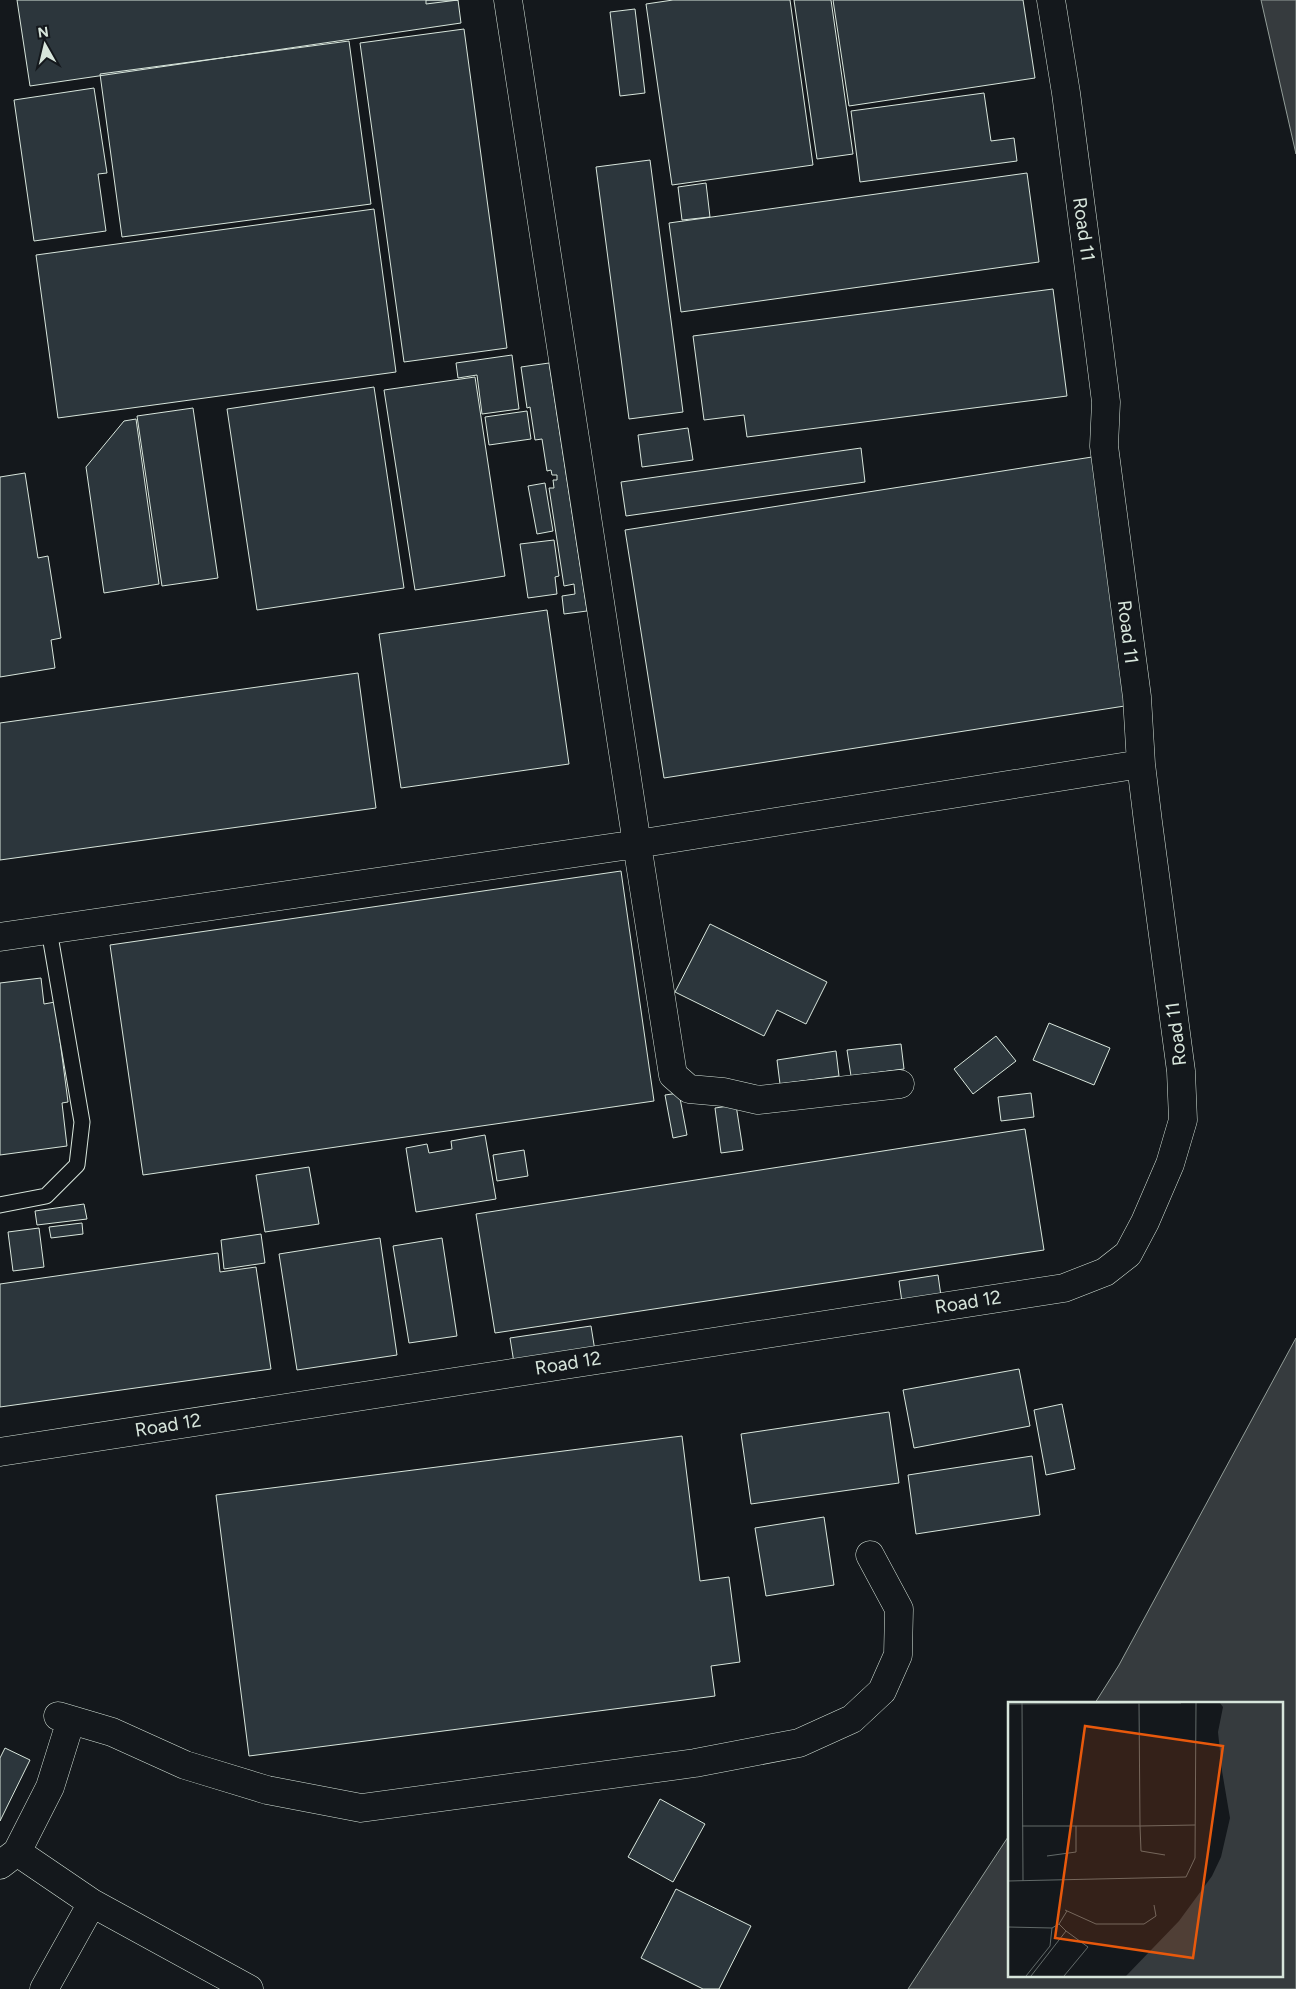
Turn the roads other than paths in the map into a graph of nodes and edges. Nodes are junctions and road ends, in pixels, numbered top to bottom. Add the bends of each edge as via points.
1 (508, 0) edge
2 (1051, 0) edge
3 (1141, 764) junction
4 (637, 844) junction
5 (49, 930) junction
6 (0, 938) edge
7 (900, 1084) dead end
8 (0, 1205) edge
9 (1128, 1254) joint
10 (0, 1452) edge
11 (870, 1555) dead end
12 (8, 1859) edge
13 (92, 1903) junction
14 (44, 1989) edge
15 (249, 1989) edge

1 - 4 street
2 - 3 street, Road 11 via 1106,402 1104,446 1137,698
3 - 4 street
3 - 9 street, Road 11 via 1180,1062 1183,1120 1170,1164
4 - 5 street
4 - 7 street via 673,1076 689,1089 758,1100
5 - 6 street
5 - 8 lane via 82,1122 77,1165 46,1196
9 - 10 street, Road 12 via 1105,1272 1064,1288
11 - 12 street via 898,1609 898,1655 882,1691 852,1719 799,1743 675,1766 361,1808 267,1790 185,1765 112,1732 64,1718 50,1787
12 - 13 street
13 - 14 street
13 - 15 street

